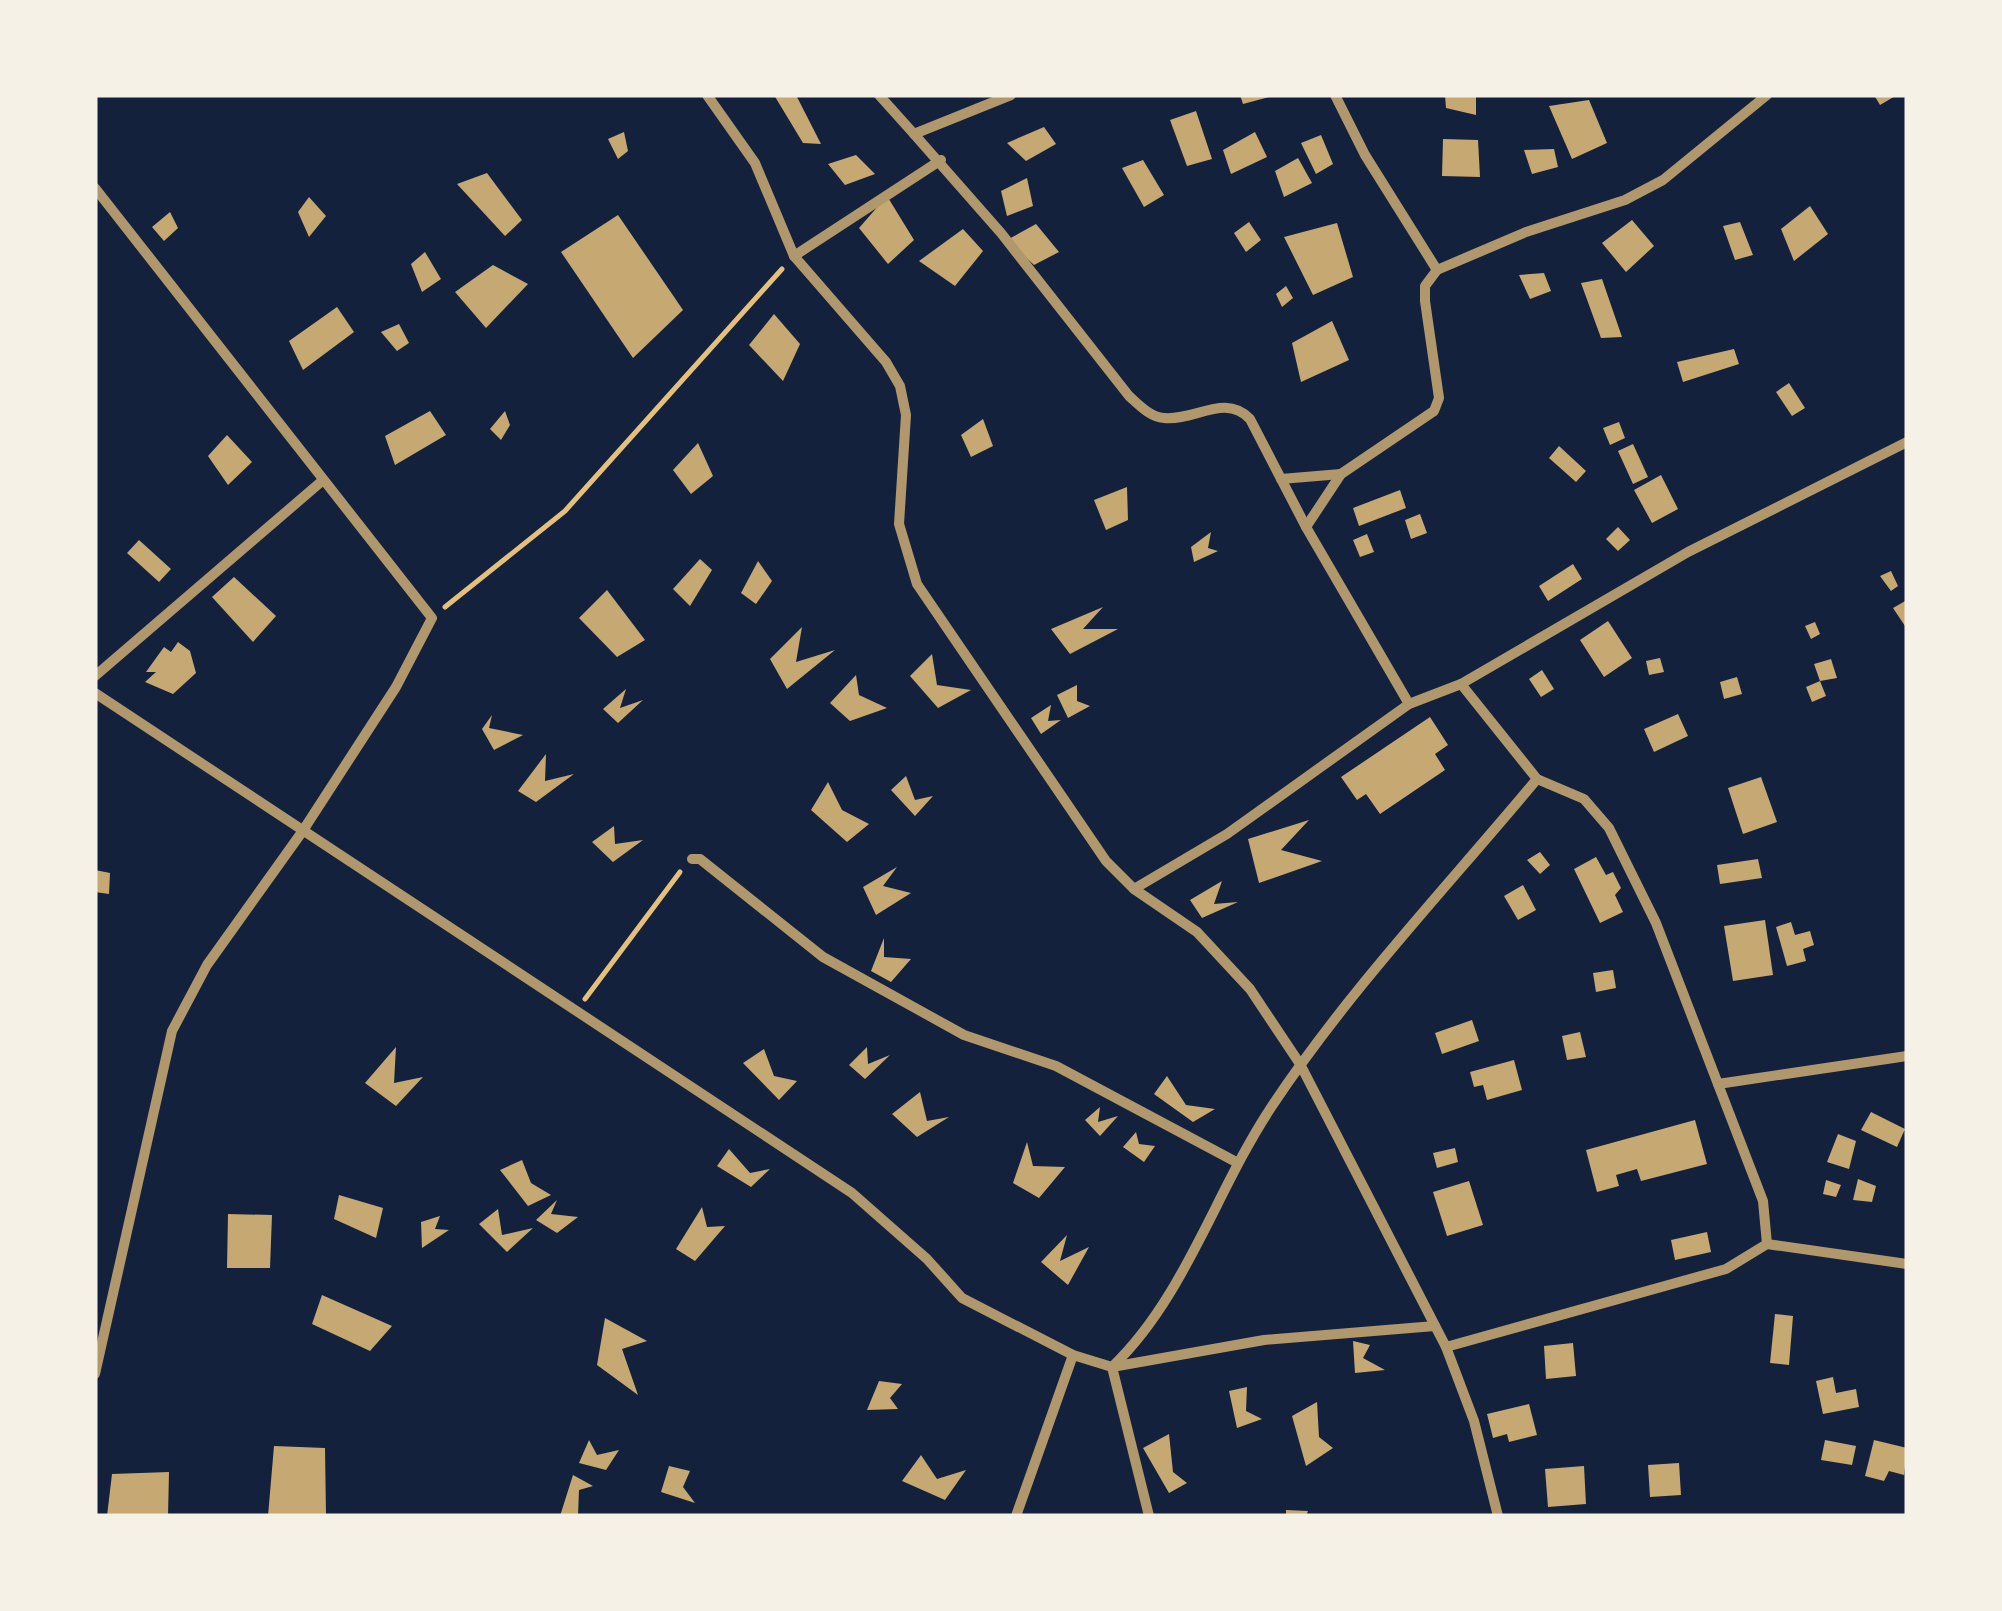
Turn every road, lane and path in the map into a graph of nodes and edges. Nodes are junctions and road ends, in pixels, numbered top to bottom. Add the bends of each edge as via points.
1 (707, 95) edge
2 (879, 95) edge
3 (1011, 95) edge
4 (1335, 95) edge
5 (1768, 95) edge
6 (914, 134) junction
7 (941, 160) junction
8 (95, 188) edge
9 (794, 256) junction
10 (1436, 270) junction
11 (1907, 442) edge
12 (1341, 474) junction
13 (1281, 480) junction
14 (322, 482) junction
15 (1306, 528) junction
16 (432, 618) junction
17 (95, 676) edge
18 (1462, 684) junction
19 (95, 693) edge
20 (1409, 704) junction
21 (1536, 779) junction
22 (302, 832) junction
23 (692, 859) joint
24 (1134, 889) junction
25 (575, 1012) junction
26 (1907, 1056) edge
27 (1300, 1064) junction
28 (1718, 1084) junction
29 (1238, 1163) junction
30 (1767, 1244) junction
31 (1907, 1264) edge
32 (1435, 1326) junction
33 (1446, 1347) junction
34 (1073, 1355) junction
35 (1112, 1367) junction
36 (95, 1369) edge
37 (1016, 1516) edge
38 (1149, 1516) edge
39 (1498, 1516) edge

1 - 9 street via 755,163
2 - 6 street
3 - 6 street
4 - 10 street
5 - 10 street via 1663,180
6 - 7 street
7 - 9 street
7 - 13 street via 1129,396 1165,418 1240,409
8 - 14 street
9 - 16 path via 565,511
9 - 24 street via 900,386 906,415 899,524 916,584 1106,861
10 - 12 street via 1424,301 1439,398 1434,412
11 - 18 street via 1688,552
12 - 13 street
12 - 15 street
13 - 15 street
14 - 16 street
14 - 17 street
15 - 20 street
16 - 22 street via 396,687
18 - 20 street
18 - 21 street
19 - 22 street
20 - 24 street via 1242,823
21 - 27 street
21 - 28 street via 1584,798 1610,828 1656,923
22 - 25 street
22 - 36 street via 207,965 172,1031
23 - 25 path
23 - 29 street via 823,958 964,1035 1056,1066
24 - 27 street via 1210,946 1250,989
25 - 34 street via 852,1193 962,1298
26 - 28 street
27 - 29 street
27 - 32 street
28 - 30 street via 1762,1200
29 - 35 street via 1140,1340
30 - 31 street
30 - 33 street via 1726,1269
32 - 33 street
32 - 35 street via 1264,1340
33 - 39 street
34 - 35 street
34 - 37 street
35 - 38 street

